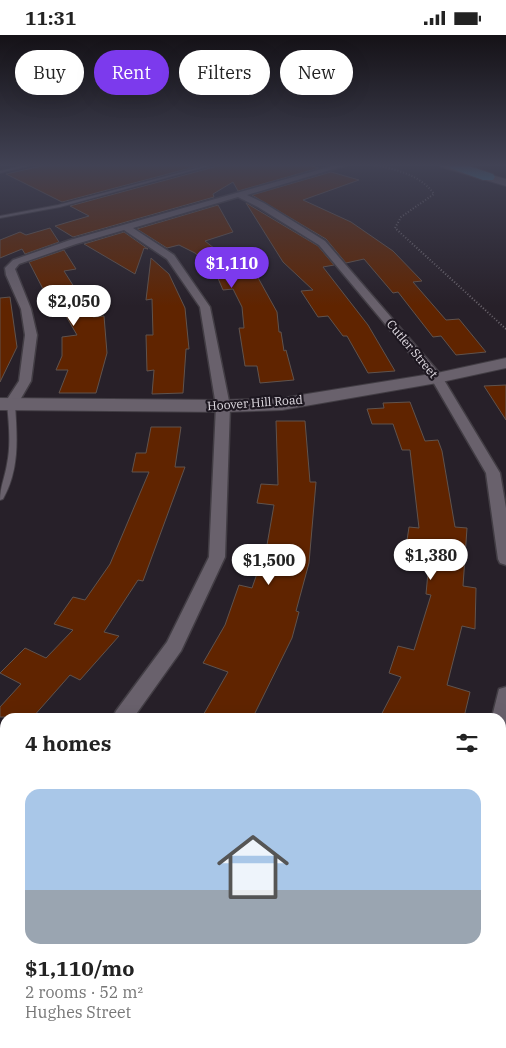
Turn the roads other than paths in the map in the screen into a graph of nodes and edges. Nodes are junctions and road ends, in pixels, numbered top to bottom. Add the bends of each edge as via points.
1 (25, 212) edge
2 (178, 212) edge
3 (273, 212) edge
4 (0, 217) edge
5 (126, 228) junction
6 (506, 363) edge
7 (437, 378) junction
8 (5, 404) edge
9 (223, 406) junction
10 (0, 497) edge
11 (506, 559) edge
12 (506, 695) edge
13 (126, 713) edge
14 (503, 713) edge

1 - 4 lane
2 - 5 street
3 - 7 street, Cutler Street via 322,243
5 - 8 street via 33,255 10,268 26,309 31,335 26,381
5 - 9 street via 171,257 205,307
6 - 7 street, Hoover Hill Road
7 - 9 street, Hoover Hill Road via 282,404
7 - 11 street, Cutler Street via 493,473
8 - 9 street, Hoover Hill Road
8 - 10 lane via 14,453
9 - 13 street via 217,557 174,646
12 - 14 street

